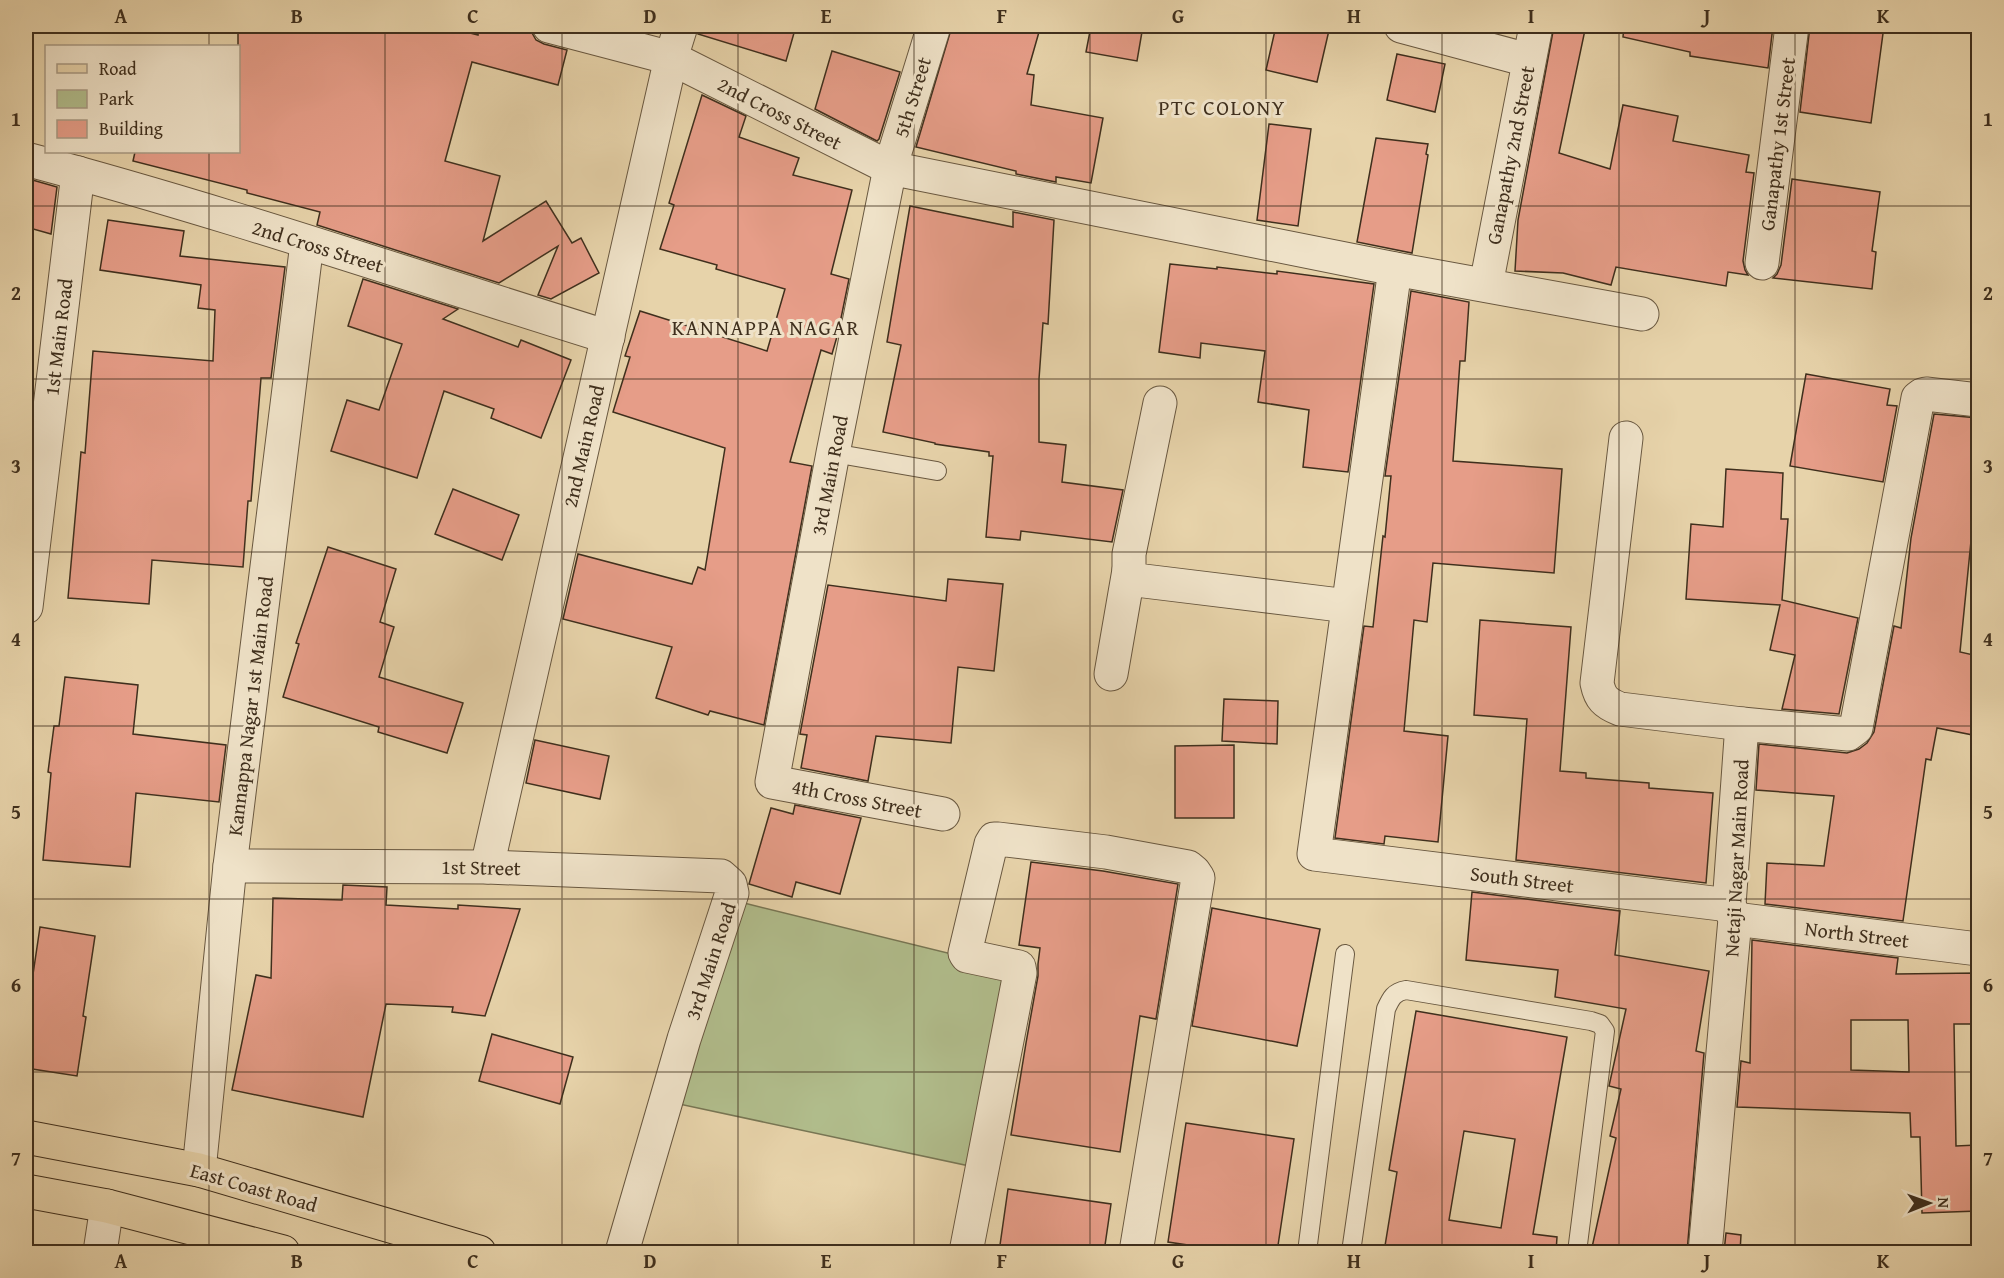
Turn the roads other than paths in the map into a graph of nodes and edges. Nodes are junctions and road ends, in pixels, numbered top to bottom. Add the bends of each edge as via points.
1 (549, 26) edge
2 (681, 26) edge
3 (933, 26) edge
4 (1401, 26) edge
5 (1536, 26) edge
6 (1792, 26) edge
7 (671, 58) junction
8 (1528, 60) junction
9 (26, 159) edge
10 (890, 168) junction
11 (78, 173) junction
12 (307, 243) junction
13 (1762, 263) dead end
14 (1395, 269) junction
15 (1486, 285) junction
16 (1642, 314) dead end
17 (608, 337) junction
18 (1978, 400) edge
19 (1160, 403) dead end
20 (1626, 438) dead end
21 (833, 453) junction
22 (937, 471) dead end
23 (1129, 570) junction
24 (1348, 606) junction
25 (26, 607) edge
26 (1111, 674) dead end
27 (1742, 724) junction
28 (772, 782) joint
29 (943, 814) dead end
30 (230, 866) junction
31 (486, 867) junction
32 (730, 884) joint
33 (1732, 912) junction
34 (1978, 949) edge
35 (1345, 954) dead end
36 (26, 1137) edge
37 (200, 1170) junction
38 (26, 1191) edge
39 (107, 1206) junction
40 (100, 1252) edge
41 (283, 1252) edge
42 (479, 1252) edge
43 (622, 1252) edge
44 (966, 1252) edge
45 (1136, 1252) edge
46 (1307, 1252) edge
47 (1351, 1252) edge
48 (1577, 1252) edge
49 (1705, 1252) edge

1 - 7 street, 2nd Cross Street
2 - 7 street, 2nd Main Road
3 - 10 street, 5th Street
4 - 8 street
5 - 8 street, Ganapathy 2nd Street
6 - 13 street, Ganapathy 1st Street
7 - 10 street, 2nd Cross Street
7 - 17 street, 2nd Main Road
8 - 15 street, Ganapathy 2nd Street
9 - 11 street, 2nd Cross Street
10 - 14 street, 2nd Cross Street
10 - 21 street, 3rd Main Road
11 - 12 street, 2nd Cross Street
11 - 25 street, 1st Main Road
12 - 17 street, 2nd Cross Street
12 - 30 street, Kannappa Nagar 1st Main Road
14 - 15 street, 2nd Cross Street
14 - 24 street
15 - 16 street, 2nd Cross Street
17 - 31 street, 2nd Main Road
18 - 27 street via 1926,394 1918,398 1856,728 1848,734
19 - 23 street
20 - 27 street via 1597,682 1599,695 1607,704 1620,709
21 - 22 lane
21 - 28 street, 3rd Main Road
23 - 24 street via 1136,580
23 - 26 street
24 - 33 street, South Street via 1314,854
27 - 33 street, Netaji Nagar Main Road
28 - 29 street, 4th Cross Street
30 - 31 street, 1st Street
30 - 37 street, Kannappa Nagar 1st Main Road
31 - 32 street, 1st Street via 721,876
32 - 43 street, 3rd Main Road via 732,893 684,1039
33 - 34 street, North Street
33 - 49 street, Netaji Nagar Main Road
35 - 46 lane
36 - 37 main road, East Coast Road
37 - 42 main road, East Coast Road
38 - 39 main road
39 - 40 street
39 - 41 main road
44 - 45 street via 1020,973 1018,967 965,953 991,844 998,838 1188,867 1198,878
47 - 48 lane via 1386,1009 1397,992 1406,990 1591,1021 1605,1031

